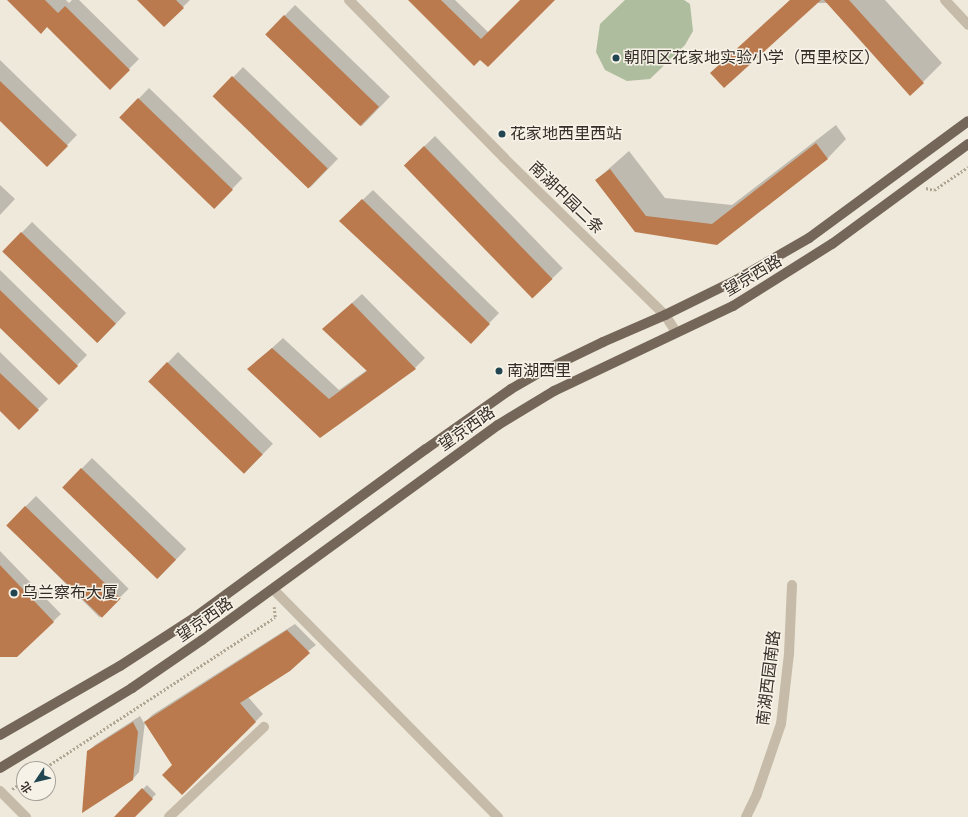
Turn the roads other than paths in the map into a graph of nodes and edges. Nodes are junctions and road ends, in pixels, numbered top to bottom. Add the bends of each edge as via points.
1 (349, 0) edge
2 (945, 0) edge
3 (968, 25) edge
4 (968, 121) edge
5 (968, 144) edge
6 (665, 315) junction
7 (676, 332) junction
8 (792, 584) dead end
9 (274, 590) junction
10 (264, 727) dead end
11 (0, 735) edge
12 (0, 768) edge
13 (0, 791) edge
14 (26, 817) edge
15 (169, 817) edge
16 (498, 817) edge
17 (746, 817) edge

1 - 6 street, 南湖中园二条 via 504,158
2 - 3 street
4 - 6 main road, 望京西路 via 809,238 736,280
5 - 7 main road, 望京西路 via 832,244 733,306
6 - 7 street, 南湖中园二条
6 - 11 main road, 望京西路 via 596,345 511,389 194,618 120,666
7 - 9 main road, 望京西路 via 554,391 498,425
8 - 17 street, 南湖西园南路 via 789,654 781,724
9 - 12 main road, 望京西路 via 132,688
9 - 16 street
10 - 15 street
13 - 14 street

